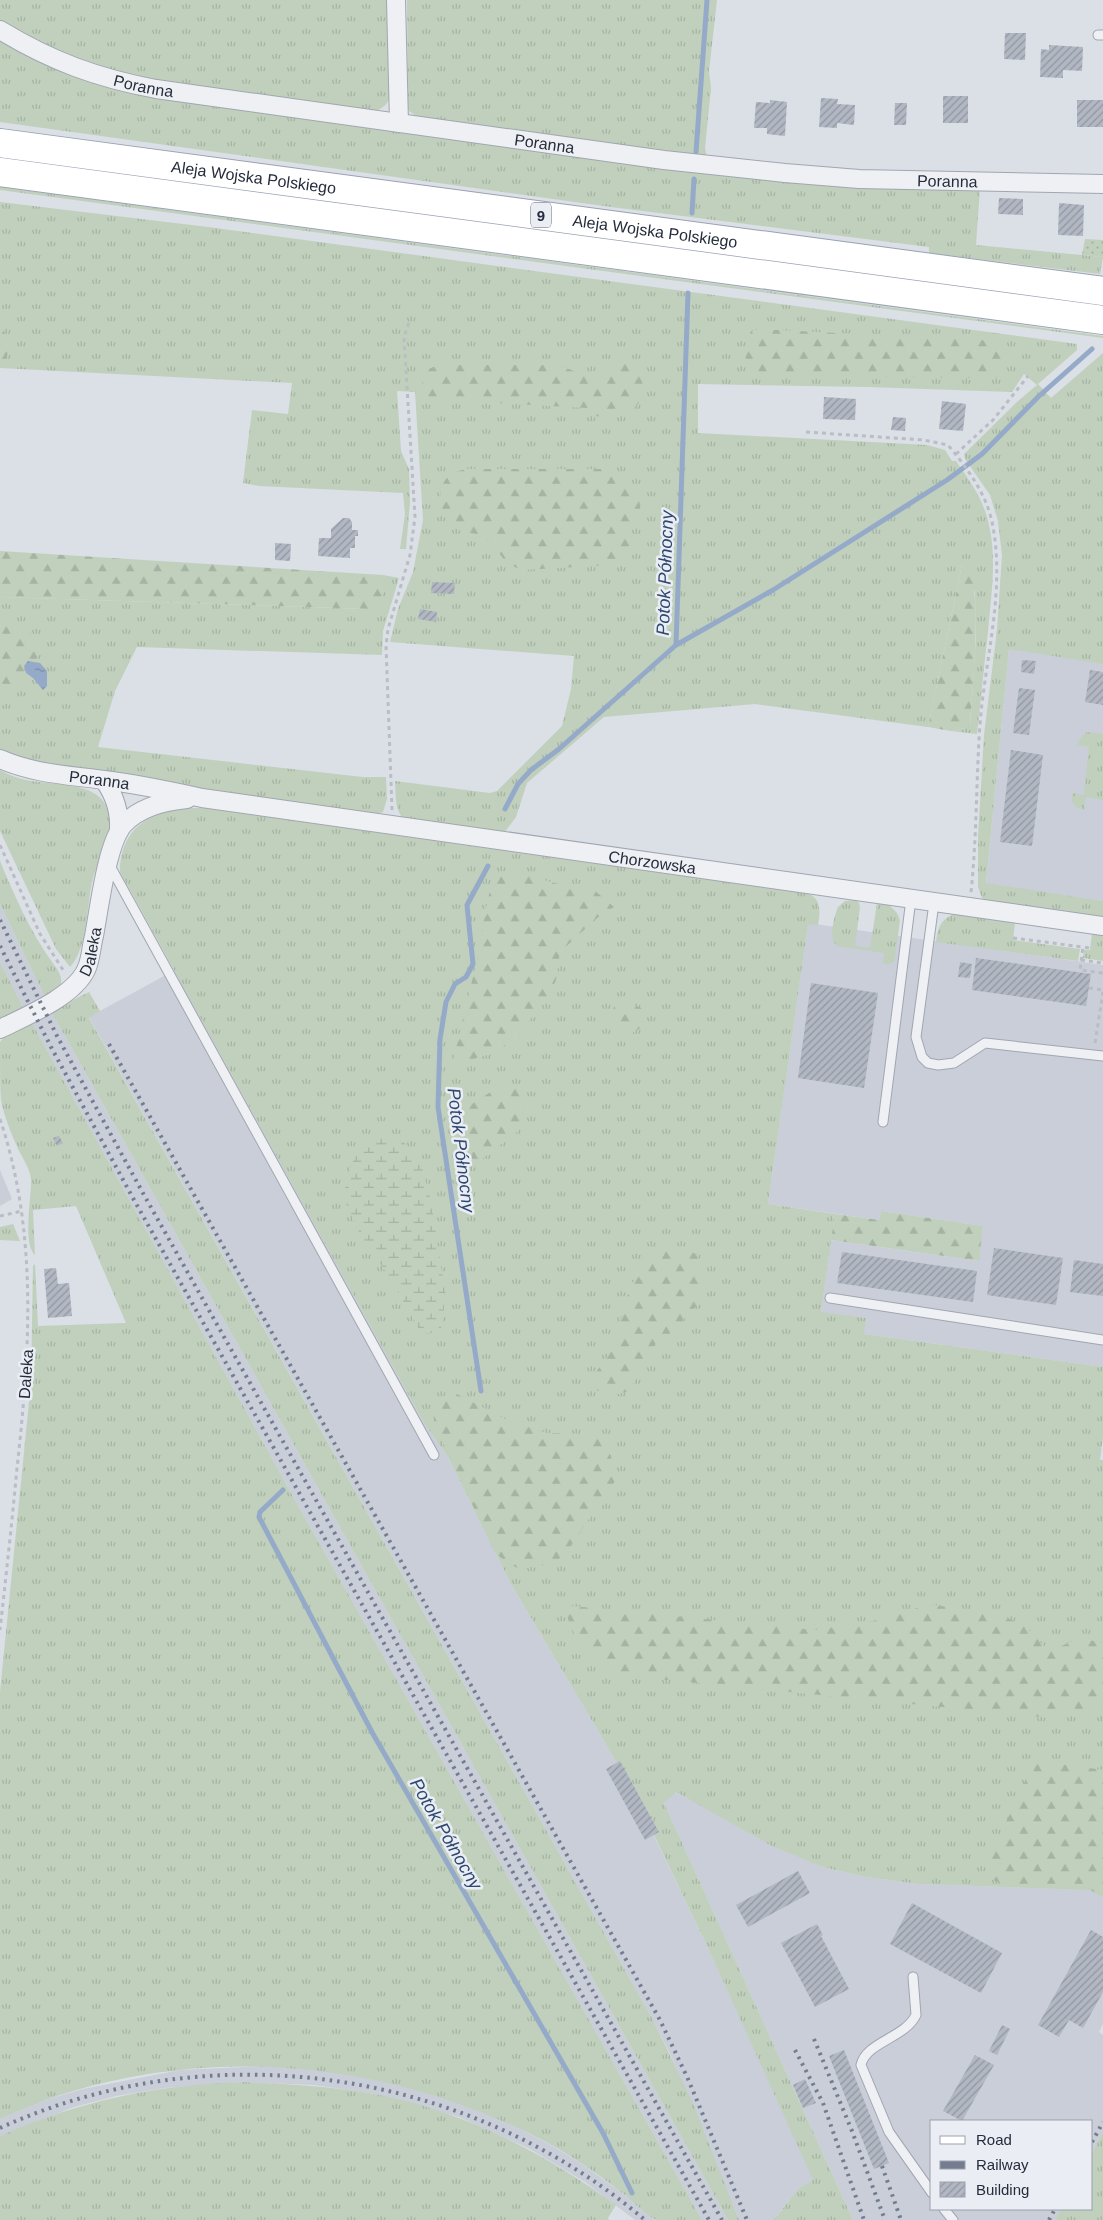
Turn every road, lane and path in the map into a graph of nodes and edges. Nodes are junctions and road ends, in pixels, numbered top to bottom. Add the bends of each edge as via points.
1 (396, 0) edge
2 (0, 30) edge
3 (399, 123) junction
4 (0, 143) edge
5 (0, 172) edge
6 (1103, 184) edge
7 (1096, 287) edge
8 (1103, 320) edge
9 (408, 322) dead end
10 (1028, 376) dead end
11 (806, 432) dead end
12 (956, 454) junction
13 (0, 759) edge
14 (104, 780) junction
15 (202, 798) junction
16 (392, 825) junction
17 (119, 831) junction
18 (0, 845) edge
19 (109, 864) junction
20 (911, 899) junction
21 (934, 903) junction
22 (970, 908) junction
23 (1103, 926) edge
24 (1013, 938) dead end
25 (1083, 947) junction
26 (1089, 948) dead end
27 (1081, 960) junction
28 (1103, 963) edge
29 (1103, 973) edge
30 (73, 986) junction
31 (1089, 988) dead end
32 (1103, 991) edge
33 (0, 1029) edge
34 (1093, 1056) junction
35 (1103, 1056) edge
36 (0, 1120) edge
37 (883, 1122) dead end
38 (22, 1211) junction
39 (0, 1216) edge
40 (830, 1298) dead end
41 (1103, 1340) edge
42 (434, 1456) dead end
43 (0, 1630) edge
44 (913, 1977) dead end
45 (930, 2190) edge
46 (945, 2210) edge
47 (953, 2220) edge

1 - 3 street
2 - 3 street, Poranna via 61,62 122,83
3 - 6 street, Poranna via 785,173 859,179
4 - 7 main road, Aleja Wojska Polskiego / 9
5 - 8 main road, Aleja Wojska Polskiego / 9
9 - 16 path via 404,337 415,517 410,555 386,646
10 - 12 path via 993,420
11 - 12 path via 924,440 948,444
12 - 22 path via 984,496 993,528 996,566 980,723
13 - 14 street, Poranna via 23,769 47,774
14 - 15 street, Poranna
14 - 17 street, Daleka via 118,808
15 - 16 street, Chorzowska
15 - 17 street via 167,801 146,809 125,822
16 - 20 street, Chorzowska
17 - 19 street, Daleka
18 - 30 path via 40,934
19 - 30 street, Daleka via 87,969
19 - 42 lane
20 - 21 street, Chorzowska
20 - 37 lane
21 - 22 street, Chorzowska
21 - 34 lane via 916,1037 922,1057 928,1063 945,1066 954,1063 985,1043
22 - 23 street, Chorzowska
24 - 25 path
25 - 26 path
25 - 27 path
27 - 28 path
27 - 29 path via 1080,970
30 - 33 street, Daleka via 33,1013
31 - 32 path
32 - 34 path
34 - 35 lane
36 - 38 path, Daleka via 10,1150
38 - 39 path
38 - 43 path, Daleka via 29,1321 28,1366
40 - 41 lane
44 - 45 lane via 916,2015 913,2020 908,2027 866,2054 860,2065 889,2132
46 - 47 lane

